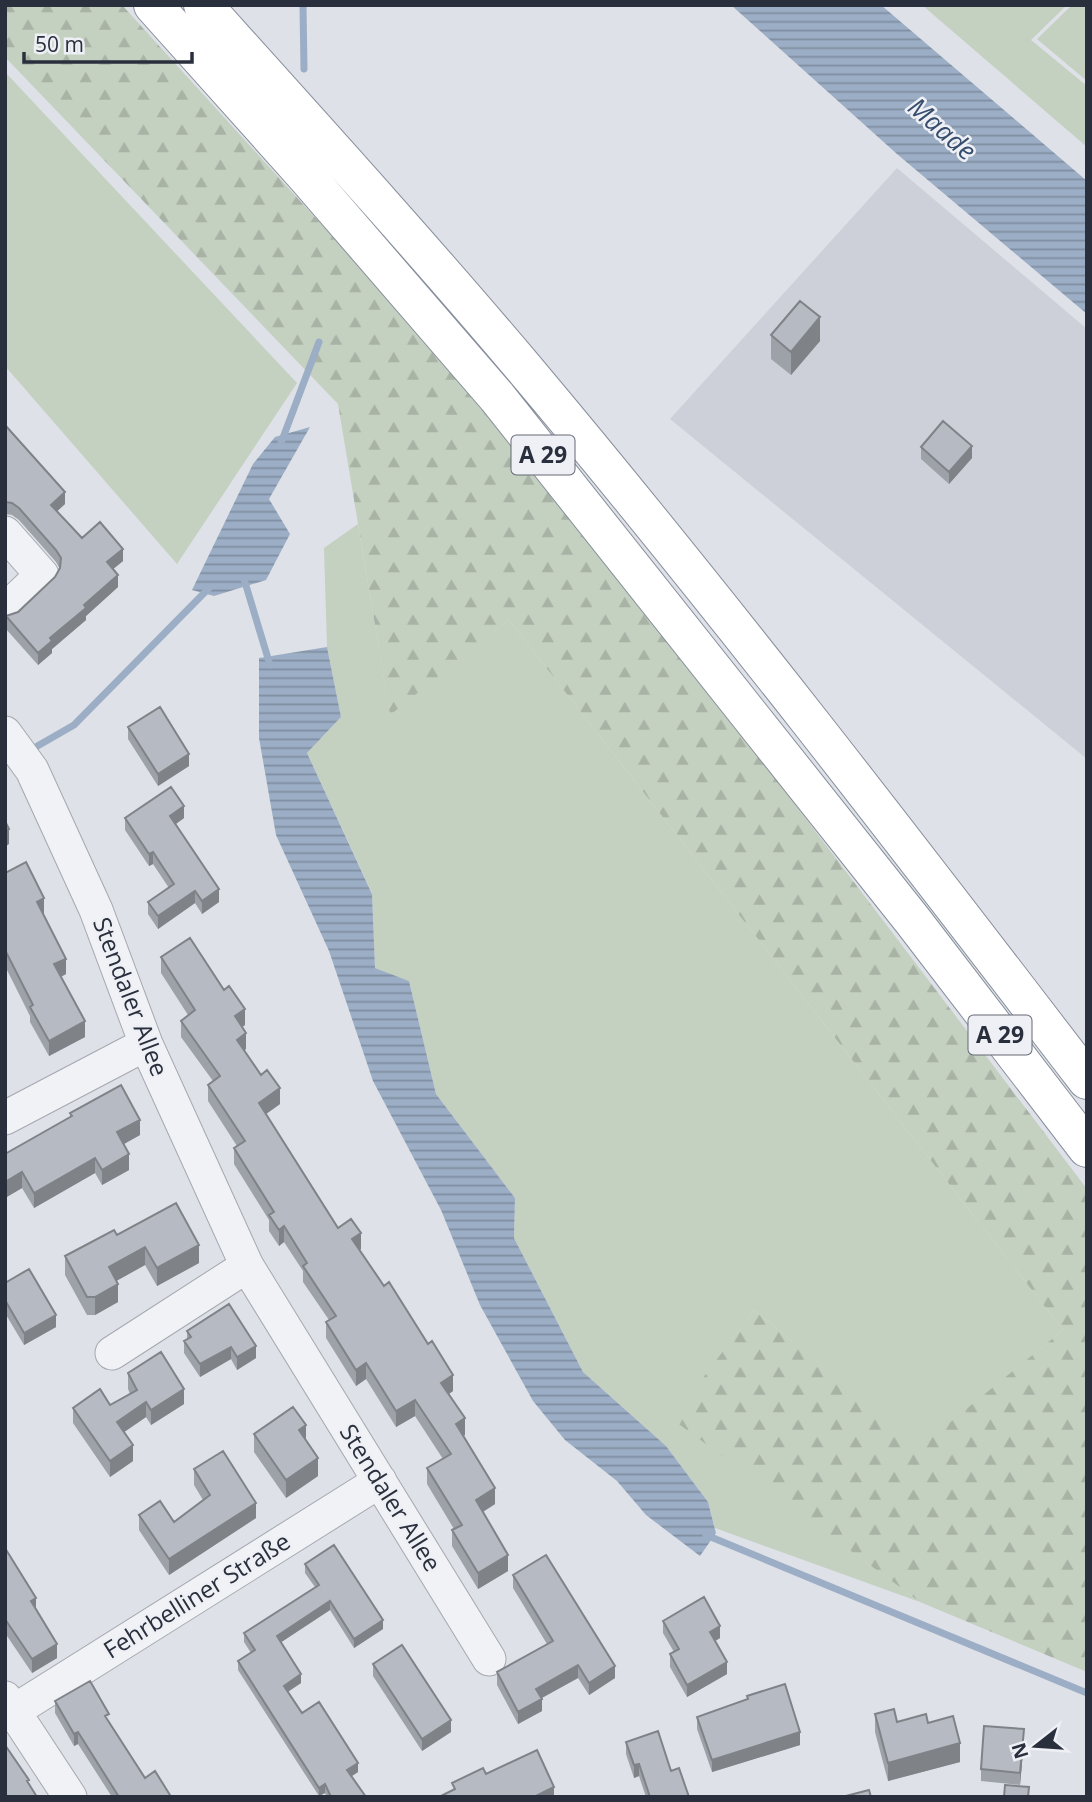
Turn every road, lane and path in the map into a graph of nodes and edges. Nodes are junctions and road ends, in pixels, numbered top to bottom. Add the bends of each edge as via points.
1 (153, 5) edge
2 (203, 5) edge
3 (5, 533) edge
4 (5, 610) edge
5 (5, 733) edge
6 (146, 1044) junction
7 (1087, 1080) edge
8 (5, 1118) edge
9 (1087, 1148) edge
10 (247, 1266) junction
11 (112, 1353) dead end
12 (380, 1481) junction
13 (489, 1659) dead end
14 (9, 1705) edge
15 (70, 1797) edge

1 - 9 highway, A 29 via 497,397
2 - 7 highway, A 29 via 532,378 716,604
3 - 4 street via 42,575
5 - 6 street, Stendaler Allee via 32,770 96,910
6 - 8 street
6 - 10 street, Stendaler Allee
10 - 11 street
10 - 12 street, Stendaler Allee
12 - 13 street, Stendaler Allee
12 - 14 street, Fehrbelliner Straße
14 - 15 street

